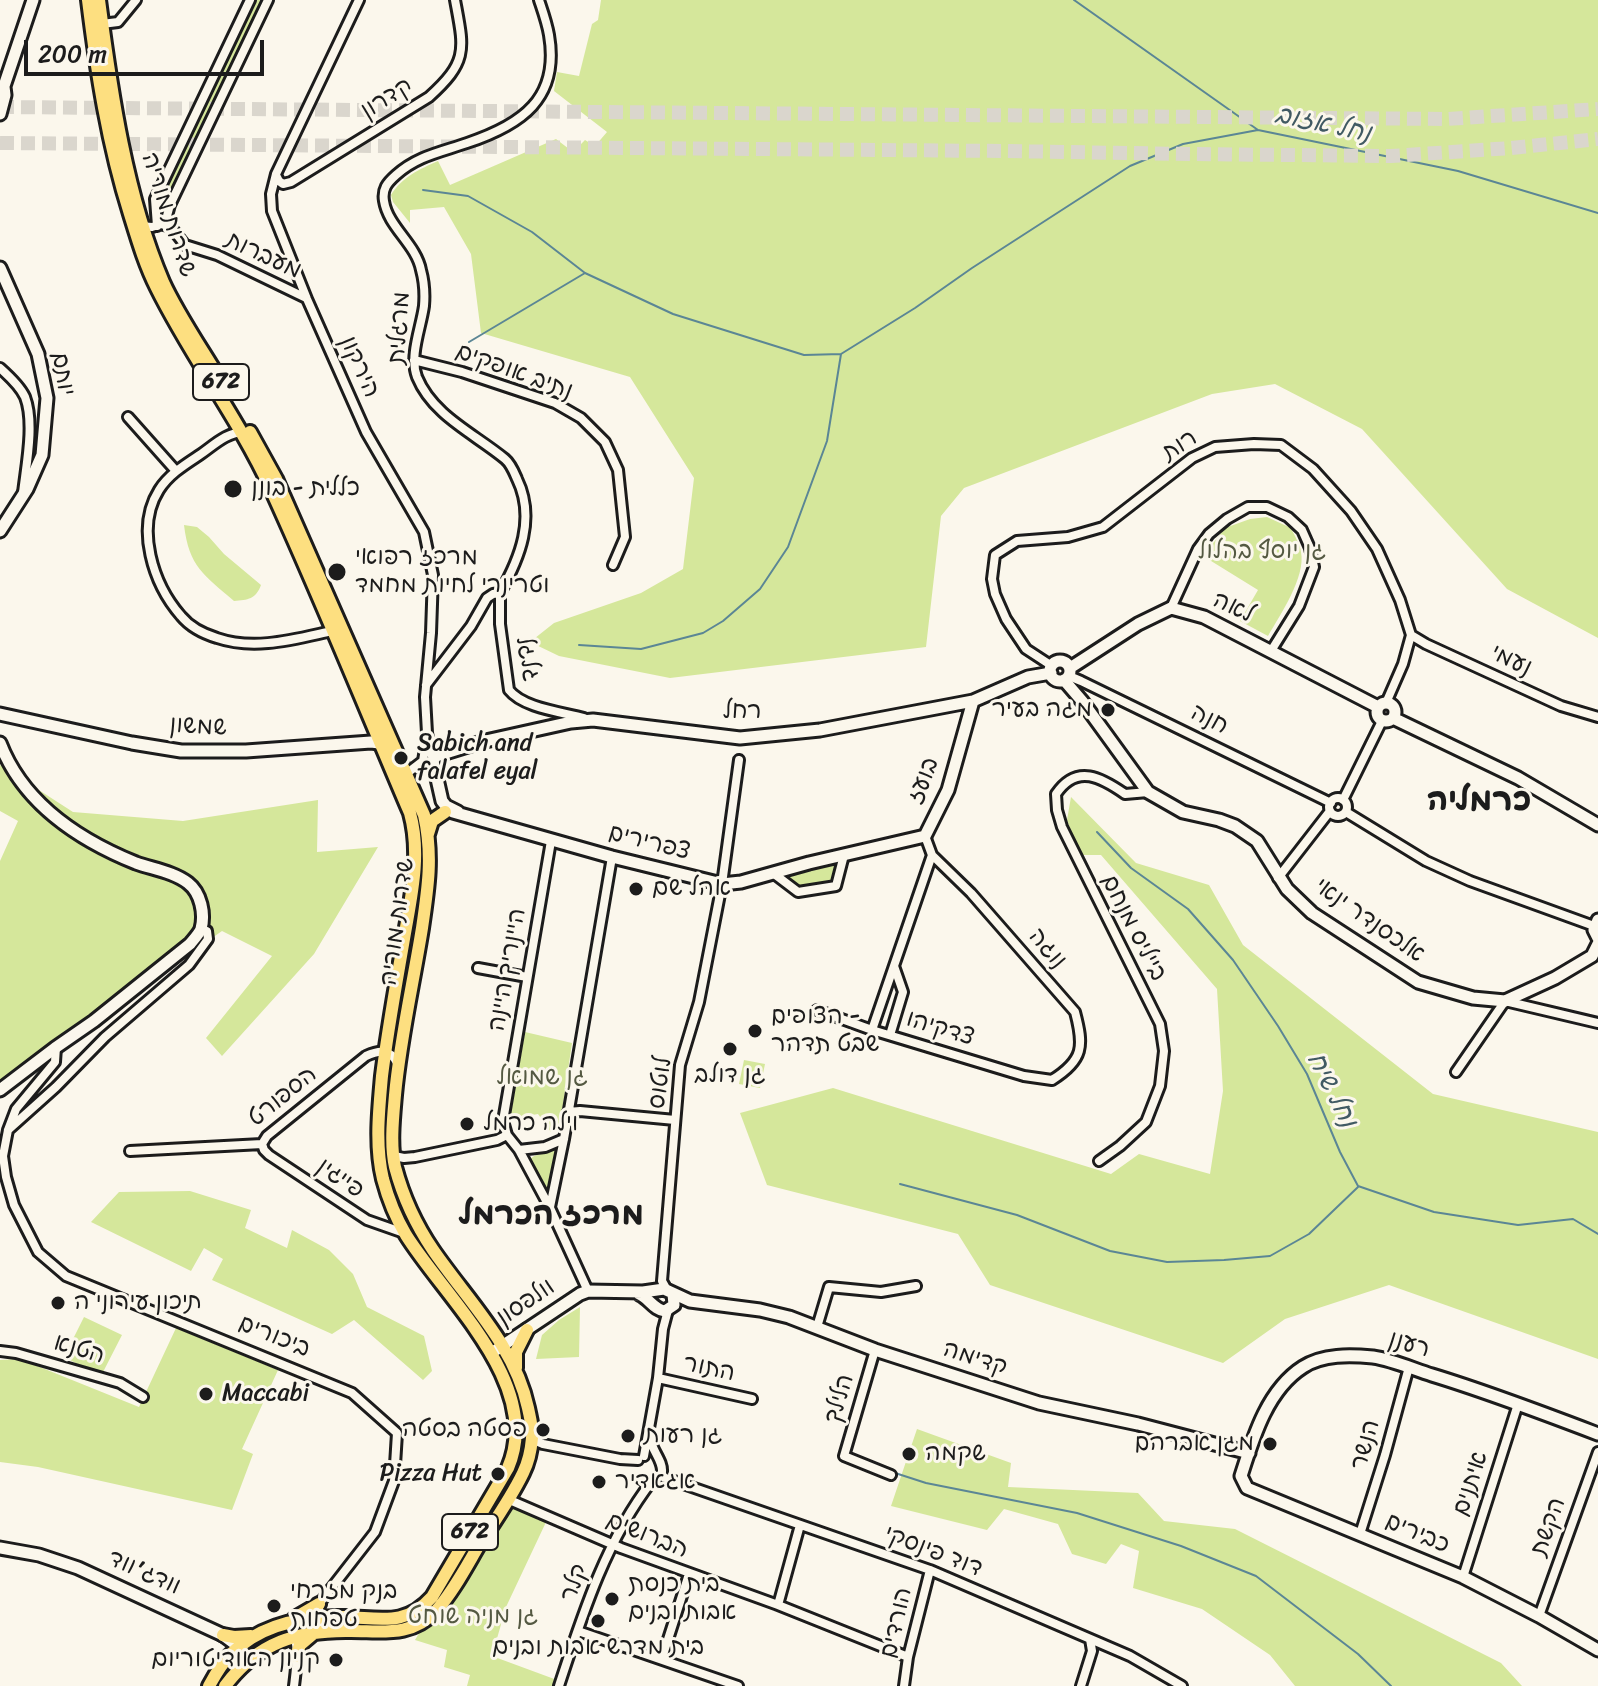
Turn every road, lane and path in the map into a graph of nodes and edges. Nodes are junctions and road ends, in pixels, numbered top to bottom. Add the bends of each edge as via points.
1 (33, 0) edge
2 (88, 0) edge
3 (99, 0) edge
4 (136, 0) edge
5 (250, 0) edge
6 (268, 0) edge
7 (359, 0) edge
8 (455, 0) edge
9 (539, 0) edge
10 (102, 24) junction
11 (2, 89) edge
12 (0, 114) edge
13 (276, 174) junction
14 (156, 197) junction
15 (136, 200) junction
16 (131, 217) junction
17 (155, 226) junction
18 (0, 268) edge
19 (307, 299) junction
20 (414, 360) junction
21 (0, 368) edge
22 (128, 417) dead end
23 (235, 429) junction
24 (254, 439) junction
25 (176, 471) junction
26 (23, 496) junction
27 (0, 531) edge
28 (613, 565) dead end
29 (500, 593) junction
30 (1171, 608) junction
31 (332, 631) junction
32 (1411, 635) junction
33 (1271, 651) junction
34 (1051, 670) junction
35 (1068, 675) junction
36 (426, 685) junction
37 (973, 701) junction
38 (1382, 705) junction
39 (2, 714) edge
40 (1598, 717) edge
41 (1388, 719) junction
42 (593, 720) junction
43 (427, 733) junction
44 (380, 742) junction
45 (0, 743) edge
46 (395, 748) junction
47 (739, 760) dead end
48 (433, 761) junction
49 (406, 774) junction
50 (438, 788) junction
51 (1148, 792) junction
52 (1343, 800) junction
53 (1330, 807) junction
54 (418, 811) junction
55 (451, 812) junction
56 (1346, 812) junction
57 (1598, 825) edge
58 (428, 834) junction
59 (925, 836) junction
60 (551, 841) junction
61 (844, 855) junction
62 (932, 855) junction
63 (612, 857) junction
64 (773, 873) junction
65 (1278, 878) junction
66 (722, 884) junction
67 (200, 929) junction
68 (1597, 932) edge
69 (894, 965) junction
70 (478, 968) dead end
71 (527, 977) junction
72 (1505, 1001) junction
73 (817, 1010) dead end
74 (1598, 1023) edge
75 (872, 1030) junction
76 (890, 1035) junction
77 (56, 1047) junction
78 (385, 1052) junction
79 (398, 1065) junction
80 (1456, 1072) dead end
81 (1052, 1080) joint
82 (0, 1090) edge
83 (568, 1112) junction
84 (675, 1120) junction
85 (8, 1130) junction
86 (507, 1135) junction
87 (564, 1139) junction
88 (262, 1144) junction
89 (519, 1150) junction
90 (130, 1151) dead end
91 (394, 1156) junction
92 (1099, 1161) dead end
93 (550, 1208) junction
94 (405, 1234) junction
95 (916, 1286) dead end
96 (588, 1291) junction
97 (665, 1300) junction
98 (817, 1327) junction
99 (527, 1330) junction
100 (502, 1345) junction
101 (875, 1350) junction
102 (0, 1351) edge
103 (490, 1353) junction
104 (1409, 1367) junction
105 (516, 1371) junction
106 (658, 1378) junction
107 (143, 1397) dead end
108 (752, 1399) dead end
109 (1518, 1404) junction
110 (649, 1434) junction
111 (1598, 1434) edge
112 (532, 1437) junction
113 (1598, 1452) edge
114 (1249, 1453) junction
115 (656, 1457) junction
116 (641, 1458) junction
117 (891, 1475) dead end
118 (656, 1478) junction
119 (641, 1479) junction
120 (639, 1498) junction
121 (506, 1501) junction
122 (800, 1525) junction
123 (1360, 1534) junction
124 (613, 1545) junction
125 (1, 1549) edge
126 (930, 1570) junction
127 (689, 1574) junction
128 (1463, 1577) junction
129 (319, 1604) junction
130 (778, 1605) junction
131 (1539, 1616) junction
132 (318, 1618) junction
133 (286, 1623) junction
134 (578, 1631) junction
135 (330, 1632) junction
136 (313, 1634) junction
137 (223, 1635) junction
138 (255, 1636) junction
139 (295, 1638) junction
140 (1090, 1639) junction
141 (239, 1646) junction
142 (1598, 1650) edge
143 (296, 1656) junction
144 (908, 1657) junction
145 (662, 1658) junction
146 (237, 1670) junction
147 (209, 1686) edge
148 (225, 1686) edge
149 (294, 1686) edge
150 (559, 1686) edge
151 (738, 1686) edge
152 (904, 1686) edge
153 (1081, 1686) edge
154 (1182, 1686) edge

1 - 11 street
2 - 16 main road, שדרות מוריה / 672 via 99,85
3 - 10 main road, שדרות מוריה / 672
4 - 10 street via 118,22
5 - 14 street
6 - 17 street via 170,205
7 - 13 street, הירקון
8 - 13 street, קדרון via 461,52 441,86 291,182 283,184
9 - 20 street, מרגלית via 550,49 540,99 492,133 417,159 384,191 387,211 421,267 424,304
10 - 15 main road, שדרות מוריה / 672
11 - 12 street
13 - 19 street, הירקון via 272,211
14 - 15 street
14 - 17 street
15 - 17 main road, שדרות מוריה / 672
16 - 17 street, מעברות via 138,225
16 - 23 main road, שדרות מוריה / 672 via 157,287
17 - 19 street, מעברות via 171,227 185,245
17 - 24 main road, שדרות מוריה / 672 via 153,256 165,285
18 - 26 street, יותם via 38,354 47,398 42,455
19 - 36 street, הירקון via 366,432 424,532 433,575
20 - 28 street, נתיב אופקים via 555,403 581,418 605,442 618,470 625,537
20 - 29 street, מרגלית via 426,394 508,461 523,492 526,529
21 - 26 street via 24,396 27,409
22 - 25 street
23 - 24 street
23 - 25 street
23 - 31 main road, שדרות מוריה / 672 via 270,486
24 - 46 main road, שדרות מוריה / 672
25 - 31 street via 159,490 148,529 155,572 181,617 218,639 248,645
26 - 27 street, יותם
29 - 36 street, מרגלית via 487,598
29 - 42 street, גלגל via 512,694 526,703
30 - 33 street, לאה via 1204,617
30 - 33 street via 1209,534 1248,507 1267,507 1302,530 1314,567 1299,606
30 - 35 street via 1128,630
31 - 44 main road, שדרות מוריה / 672
32 - 34 street, רות via 1377,549 1313,469 1281,445 1215,447 1192,458 1103,527 1068,537 1017,541 995,555 992,579 1006,619 1026,649
32 - 38 street
32 - 40 street, נעמי via 1561,706
33 - 38 street, לאה
34 - 35 street via 1058,680
34 - 37 street, רחל
35 - 51 street, אלכסנדר ינאי
35 - 53 street, חנה
36 - 43 street, הירקון
37 - 42 street, רחל via 820,730 740,738
37 - 59 street, בועז via 948,790
38 - 41 street via 1377,715
39 - 44 street, שמשון via 181,751
41 - 52 street
41 - 57 street via 1518,778
42 - 48 street, רחל via 481,742
43 - 48 street, הירקון
43 - 49 street via 423,761
44 - 46 street, שמשון
44 - 54 main road, שדרות מוריה / 672
45 - 67 street via 20,780 72,831 106,851 188,882 199,898
46 - 49 main road, שדרות מוריה / 672
47 - 66 street, לוטוס
48 - 50 street
49 - 54 main road, שדרות מוריה / 672
50 - 54 street via 435,798
50 - 55 street
51 - 65 street, אלכסנדר ינאי via 1183,812 1235,826 1257,841
51 - 92 street, בייליס מנחם via 1125,794 1104,779 1085,775 1069,780 1056,794 1062,827 1160,1024 1164,1051 1160,1086 1146,1122
52 - 53 street via 1335,799
52 - 56 street
53 - 56 street via 1334,815
53 - 65 street
54 - 55 street, צפרירים
54 - 58 main road, שדרות מוריה / 672
54 - 78 main road, שדרות מוריה / 672 via 414,881
55 - 58 main road via 432,821
55 - 60 street, צפרירים
56 - 68 street via 1426,861
58 - 79 main road, שדרות מוריה / 672 via 427,894
59 - 61 street, צפרירים
59 - 62 street, בועז
60 - 63 street, צפרירים
60 - 71 street, היינריך היינה
61 - 64 street, צפרירים
61 - 64 street via 836,886 798,892
62 - 69 street
62 - 81 street, נוגה via 1075,1012 1082,1036 1077,1059
63 - 66 street, צפרירים
63 - 83 street
64 - 66 street, צפרירים
65 - 72 street, אלכסנדר ינאי via 1312,913 1418,982
66 - 84 street, לוטוס via 699,1002 680,1065
67 - 77 street, ביכורים via 190,944
67 - 85 street via 207,931 208,939 189,965
68 - 72 street via 1592,956
69 - 75 street
69 - 76 street via 903,992
70 - 71 street
71 - 86 street, היינריך היינה via 504,1113
72 - 74 street, אלכסנדר ינאי
72 - 80 street
73 - 75 street, צדקיהו
75 - 76 street, צדקיהו
76 - 81 street, צדקיהו
77 - 82 street
77 - 85 street, ביכורים via 55,1062 16,1109
78 - 79 street
78 - 88 street, הספורט via 359,1061
78 - 94 main road, שדרות מוריה / 672 via 379,1151 386,1188
79 - 91 main road, שדרות מוריה / 672
83 - 84 street
83 - 87 street
84 - 97 street, לוטוס via 662,1281
85 - 129 street, ביכורים via 3,1156 14,1205 38,1252 66,1276 352,1393 397,1433 394,1481 375,1532
86 - 89 street
86 - 91 street via 415,1157
87 - 89 street
87 - 93 street
88 - 90 street, הספורט
88 - 94 street, פייגין via 269,1155 367,1220
89 - 93 street
91 - 100 main road, שדרות מוריה / 672 via 422,1233
93 - 96 street
94 - 103 main road, שדרות מוריה / 672
95 - 98 street via 881,1292 829,1287
96 - 97 street, וולפסון via 634,1292
96 - 99 street, וולפסון
97 - 98 street, קדימה via 760,1310
97 - 106 street
98 - 101 street, קדימה
99 - 100 street, וולפסון
99 - 105 main road via 516,1352
100 - 103 street, וולפסון
100 - 105 main road, שדרות מוריה / 672
101 - 114 street, קדימה via 1039,1403
101 - 117 street, הלילך via 844,1456
102 - 107 street, הטנא via 120,1383
103 - 132 main road, שדרות מוריה / 672 via 510,1395 516,1436 512,1459 432,1597 396,1619
104 - 109 street, רענן
104 - 114 street, רענן via 1348,1355 1304,1366 1279,1389
104 - 123 street, הנשר
105 - 112 main road, שדרות מוריה / 672
106 - 108 street, התור
106 - 110 street
109 - 111 street, רענן
109 - 128 street, איתנים
110 - 115 street
110 - 116 street
112 - 116 street via 543,1444 620,1459
112 - 121 main road, שדרות מוריה / 672 via 523,1473
113 - 131 street, הקשת
114 - 123 street, כבירים via 1241,1476 1247,1488
115 - 116 street
115 - 118 street via 662,1467
116 - 119 street via 636,1471
118 - 119 street
118 - 120 street, קלר
118 - 122 street, דוד פינסקי
119 - 120 street, קלר
120 - 124 street, קלר
121 - 124 street, הברושים
121 - 135 main road, שדרות מוריה / 672 via 445,1600 420,1624 395,1631
122 - 126 street, דוד פינסקי
122 - 130 street
123 - 128 street, כבירים
124 - 127 street, הברושים
124 - 134 street, קלר
125 - 137 street, וודג'ווד via 78,1568
126 - 140 street, דוד פינסקי
126 - 144 street, הורדים
127 - 130 street, הברושים
127 - 145 street
128 - 131 street, כבירים
129 - 132 street
129 - 133 main road
130 - 144 street, הברושים
131 - 142 street, כבירים
132 - 133 main road, 672
132 - 135 street via 321,1628
133 - 138 main road, 672
133 - 139 street
134 - 145 street
134 - 150 street, קלר
135 - 136 main road, שדרות מוריה / 672
136 - 139 main road, שדרות מוריה / 672
136 - 143 main road
137 - 138 main road
137 - 141 street, וודג'ווד
138 - 141 main road, 672
139 - 143 street
139 - 146 main road, 672 via 262,1650
140 - 153 street via 1092,1651
140 - 154 street, דוד פינסקי
141 - 146 street via 243,1657
141 - 147 main road, 672
143 - 149 street
144 - 152 street, הורדים
145 - 151 street
146 - 148 main road, 672

